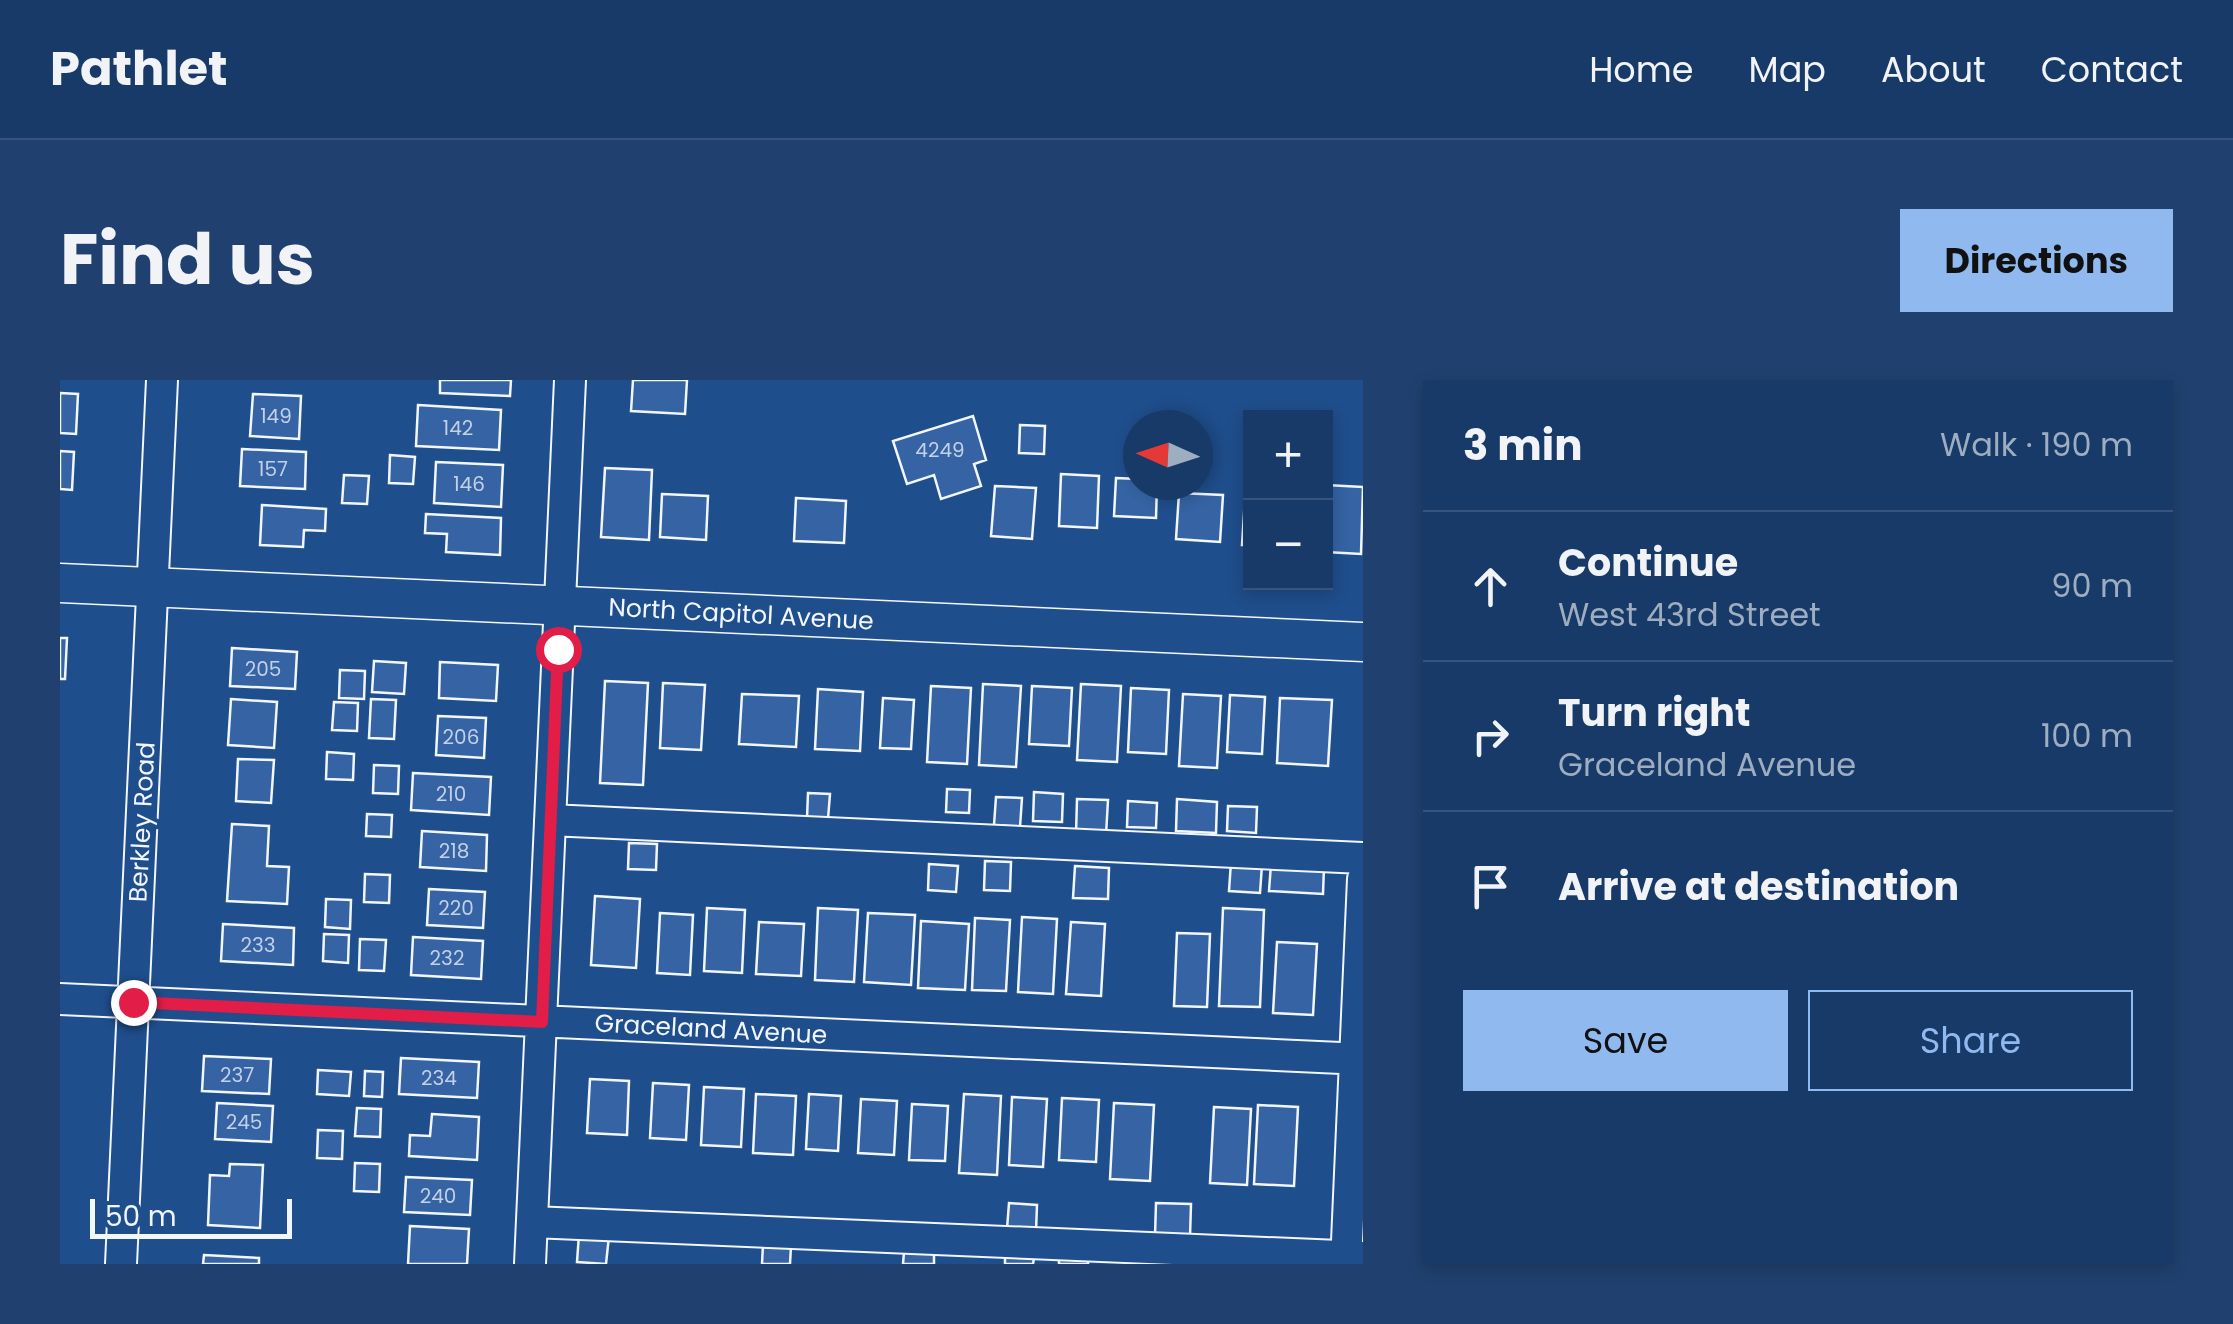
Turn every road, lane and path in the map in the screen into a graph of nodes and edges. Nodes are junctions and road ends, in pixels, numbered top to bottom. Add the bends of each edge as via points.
1 (162, 380) edge
2 (570, 380) edge
3 (60, 582) edge
4 (153, 588) junction
5 (559, 606) junction
6 (1363, 642) edge
7 (550, 820) junction
8 (1363, 858) edge
9 (1363, 879) edge
10 (60, 999) edge
11 (133, 1002) junction
12 (542, 1022) junction
13 (1359, 1059) edge
14 (532, 1222) junction
15 (1352, 1259) edge
16 (120, 1264) edge
17 (530, 1264) edge

1 - 4 street, Berkley Road
2 - 5 street
3 - 4 main road, North Capitol Avenue
4 - 5 main road, North Capitol Avenue
4 - 11 street, Berkley Road
5 - 6 main road, North Capitol Avenue
5 - 7 street
7 - 8 street
7 - 12 street
9 - 13 street
10 - 11 street, Graceland Avenue
11 - 12 street, Graceland Avenue
11 - 16 street, Berkley Road
12 - 13 street, Graceland Avenue
12 - 14 street
13 - 15 street
14 - 15 street
14 - 17 street

